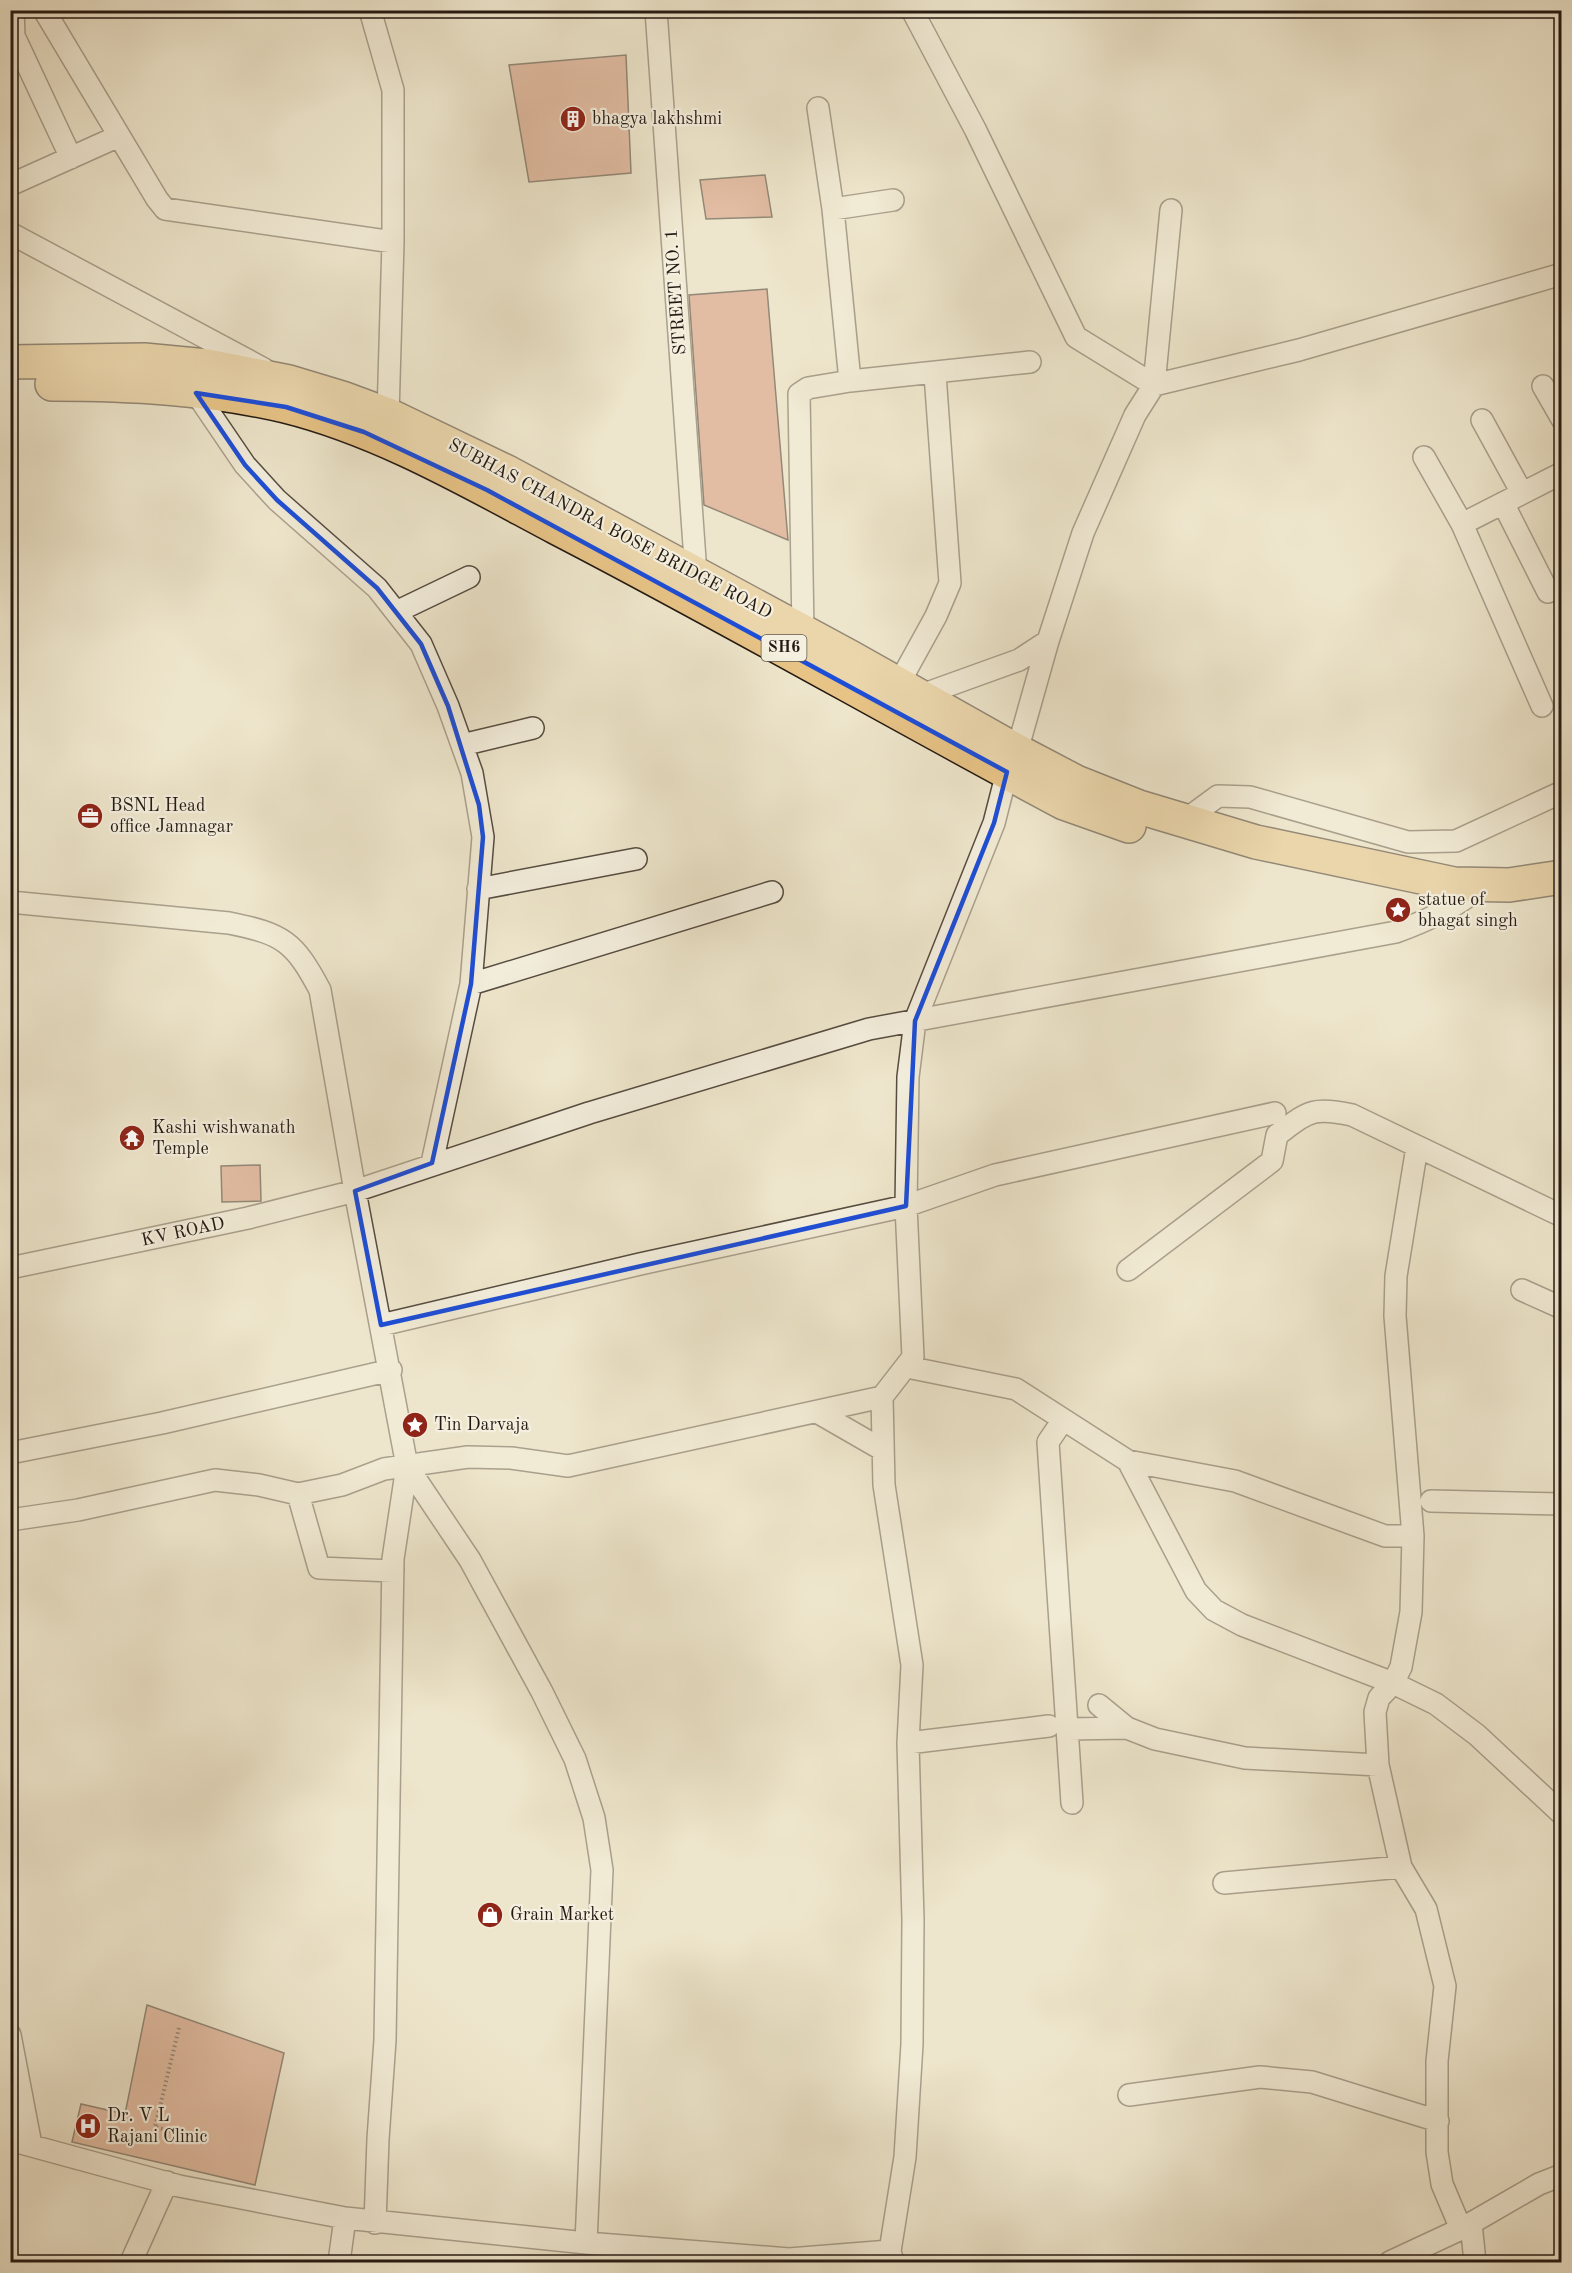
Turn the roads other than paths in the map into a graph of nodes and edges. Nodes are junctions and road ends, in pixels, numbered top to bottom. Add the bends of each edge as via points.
1 (13, 10) edge
2 (44, 10) edge
3 (370, 10) edge
4 (656, 10) edge
5 (912, 10) edge
6 (12, 37) edge
7 (818, 108) dead end
8 (119, 136) junction
9 (71, 158) junction
10 (10, 185) edge
11 (893, 200) dead end
12 (833, 209) junction
13 (1171, 210) dead end
14 (10, 233) edge
15 (393, 242) junction
16 (1562, 274) edge
17 (10, 362) edge
18 (1030, 362) dead end
19 (935, 374) junction
20 (850, 381) junction
21 (289, 382) junction
22 (10, 384) edge
23 (1154, 385) junction
24 (1543, 386) dead end
25 (196, 393) junction
26 (388, 415) junction
27 (323, 419) junction
28 (1562, 419) edge
29 (1482, 420) dead end
30 (1424, 457) dead end
31 (1562, 473) edge
32 (1522, 493) junction
33 (1503, 503) junction
34 (1462, 524) junction
35 (696, 574) junction
36 (469, 578) dead end
37 (1548, 592) dead end
38 (396, 612) junction
39 (802, 631) junction
40 (1048, 641) junction
41 (909, 691) junction
42 (1542, 706) dead end
43 (533, 728) dead end
44 (462, 745) junction
45 (1012, 762) junction
46 (1562, 792) edge
47 (1184, 820) junction
48 (636, 859) dead end
49 (1562, 877) edge
50 (478, 889) junction
51 (772, 891) dead end
52 (1472, 894) junction
53 (1562, 897) edge
54 (10, 902) edge
55 (471, 984) junction
56 (915, 1021) junction
57 (1275, 1113) dead end
58 (1417, 1147) junction
59 (432, 1163) junction
60 (355, 1191) junction
61 (906, 1206) junction
62 (1562, 1216) edge
63 (10, 1268) edge
64 (1128, 1270) dead end
65 (1522, 1290) dead end
66 (1562, 1308) edge
67 (381, 1325) junction
68 (907, 1367) junction
69 (391, 1370) junction
70 (882, 1397) junction
71 (817, 1412) junction
72 (1063, 1420) junction
73 (883, 1450) junction
74 (10, 1453) edge
75 (1128, 1461) junction
76 (407, 1466) junction
77 (298, 1494) junction
78 (1431, 1501) dead end
79 (1562, 1504) edge
80 (10, 1520) edge
81 (1413, 1536) junction
82 (393, 1570) junction
83 (1393, 1683) junction
84 (1099, 1705) dead end
85 (1058, 1728) junction
86 (1127, 1728) junction
87 (908, 1743) junction
88 (1378, 1765) junction
89 (1072, 1803) dead end
90 (1562, 1814) edge
91 (1401, 1867) junction
92 (1224, 1883) dead end
93 (10, 2035) edge
94 (1129, 2095) dead end
95 (1438, 2121) junction
96 (10, 2140) edge
97 (32, 2145) junction
98 (1562, 2175) edge
99 (167, 2182) junction
100 (345, 2218) junction
101 (375, 2223) junction
102 (1466, 2226) junction
103 (586, 2243) junction
104 (892, 2257) edge
105 (131, 2262) edge
106 (339, 2262) edge
107 (1390, 2262) edge
108 (1480, 2262) edge

1 - 6 street
2 - 8 street
3 - 15 street via 393,90
4 - 35 street, STREET NO. 1
5 - 23 street via 1076,337
6 - 9 street
7 - 12 street
8 - 9 street
8 - 15 street via 165,209
9 - 10 street
11 - 12 street
12 - 20 street
13 - 23 street
14 - 21 street
15 - 26 street
16 - 23 street via 1299,350
17 - 21 main road, SUBHAS CHANDRA BOSE BRIDGE ROAD / SH6 via 144,360 207,366
18 - 19 street
19 - 20 street
19 - 41 street via 950,583
20 - 39 street via 808,388 797,401
21 - 26 main road, SUBHAS CHANDRA BOSE BRIDGE ROAD / SH6
21 - 27 street
22 - 25 main road, SUBHAS CHANDRA BOSE BRIDGE ROAD / SH6 via 127,384
23 - 40 street via 1135,415 1083,534
24 - 28 street
25 - 27 main road, SUBHAS CHANDRA BOSE BRIDGE ROAD / SH6 via 286,407
25 - 38 street via 245,465 377,588
26 - 35 main road, SUBHAS CHANDRA BOSE BRIDGE ROAD / SH6 via 509,473
27 - 45 main road, SUBHAS CHANDRA BOSE BRIDGE ROAD / SH6 via 364,432 486,490
29 - 32 street
30 - 34 street
31 - 32 street
32 - 33 street
33 - 34 street
33 - 37 street
34 - 42 street
35 - 39 main road, SUBHAS CHANDRA BOSE BRIDGE ROAD / SH6
36 - 38 street
38 - 44 street via 421,644
39 - 41 main road, SUBHAS CHANDRA BOSE BRIDGE ROAD / SH6
40 - 41 street via 1019,660
40 - 45 street
41 - 45 main road, SUBHAS CHANDRA BOSE BRIDGE ROAD / SH6
43 - 44 street
44 - 50 street via 472,773 483,837
45 - 47 main road, SUBHAS CHANDRA BOSE BRIDGE ROAD / SH6
45 - 52 main road, SUBHAS CHANDRA BOSE BRIDGE ROAD / SH6 via 1065,803 1168,840 1383,891
45 - 56 street via 994,823
46 - 47 street via 1456,841 1408,842 1250,797 1218,796
47 - 52 main road, SUBHAS CHANDRA BOSE BRIDGE ROAD / SH6 via 1279,847 1454,884
48 - 50 street
49 - 52 main road, SUBHAS CHANDRA BOSE BRIDGE ROAD / SH6
50 - 55 street
51 - 55 street
52 - 53 main road, SUBHAS CHANDRA BOSE BRIDGE ROAD / SH6 via 1516,903
52 - 56 street, KV ROAD via 1433,918 1396,932
54 - 60 street via 229,923 258,928 286,940 304,960 320,990
55 - 59 street
56 - 59 street, KV ROAD via 869,1029
56 - 61 street via 908,1077
57 - 61 street via 995,1175
58 - 62 street
58 - 64 street via 1352,1114 1330,1110 1307,1112 1276,1135 1272,1161
58 - 81 street via 1396,1276 1395,1316
59 - 60 street, KV ROAD
60 - 63 street, KV ROAD via 248,1218
60 - 67 street
61 - 67 street
61 - 68 street via 913,1357
65 - 66 street
67 - 69 street
68 - 70 street
68 - 72 street via 1016,1389
69 - 74 street via 162,1423
69 - 76 street
70 - 71 street
70 - 73 street
71 - 73 street
71 - 76 street via 568,1466 468,1457
72 - 75 street
72 - 85 street via 1048,1442
73 - 87 street via 884,1485 912,1665
75 - 81 street via 1235,1480 1385,1536
75 - 83 street via 1196,1591 1214,1610
76 - 77 street
76 - 82 street
76 - 103 street via 470,1560 542,1692 575,1759 594,1818 602,1870
77 - 80 street via 215,1480 78,1510
77 - 82 street via 319,1568
78 - 79 street
81 - 83 street via 1406,1651
82 - 101 street via 386,2040
83 - 88 street via 1376,1704
83 - 90 street via 1457,1717
84 - 86 street
85 - 86 street
85 - 87 street
85 - 89 street
86 - 88 street via 1155,1739 1245,1758
87 - 104 street via 912,2044
88 - 91 street
91 - 92 street
91 - 95 street via 1426,1909 1445,1986 1437,2061
93 - 97 street
94 - 95 street via 1260,2077 1312,2082
95 - 102 street via 1438,2168
96 - 97 street
97 - 99 street
98 - 102 street
99 - 100 street
99 - 105 street
100 - 101 street
100 - 106 street
101 - 103 street
102 - 107 street
102 - 108 street
103 - 104 street via 789,2259

